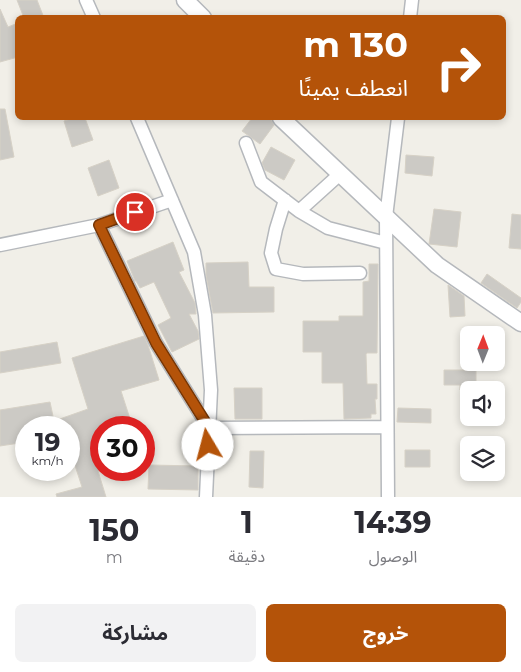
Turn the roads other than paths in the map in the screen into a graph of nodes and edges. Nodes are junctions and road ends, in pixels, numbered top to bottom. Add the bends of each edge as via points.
1 (86, 0) edge
2 (185, 0) edge
3 (412, 0) edge
4 (93, 15) edge
5 (200, 15) edge
6 (410, 15) edge
7 (137, 120) edge
8 (282, 120) edge
9 (398, 120) edge
10 (246, 143) dead end
11 (340, 174) junction
12 (172, 200) junction
13 (285, 200) junction
14 (300, 211) junction
15 (386, 217) junction
16 (99, 225) junction
17 (386, 243) junction
18 (0, 244) edge
19 (360, 273) dead end
20 (521, 323) edge
21 (388, 427) junction
22 (209, 428) junction
23 (206, 497) edge
24 (388, 497) edge

1 - 4 street
2 - 5 street
3 - 6 street
7 - 12 street
8 - 11 street
9 - 15 street
10 - 13 street via 261,182
11 - 14 street
11 - 15 street
12 - 16 street
12 - 22 street via 194,252 205,315 211,390
13 - 14 street
13 - 19 street via 272,253 276,268 303,274
14 - 17 street via 328,228
15 - 17 street
15 - 20 street via 436,265
16 - 18 street
16 - 22 street via 156,343
17 - 21 street
21 - 22 street
21 - 24 street
22 - 23 street

